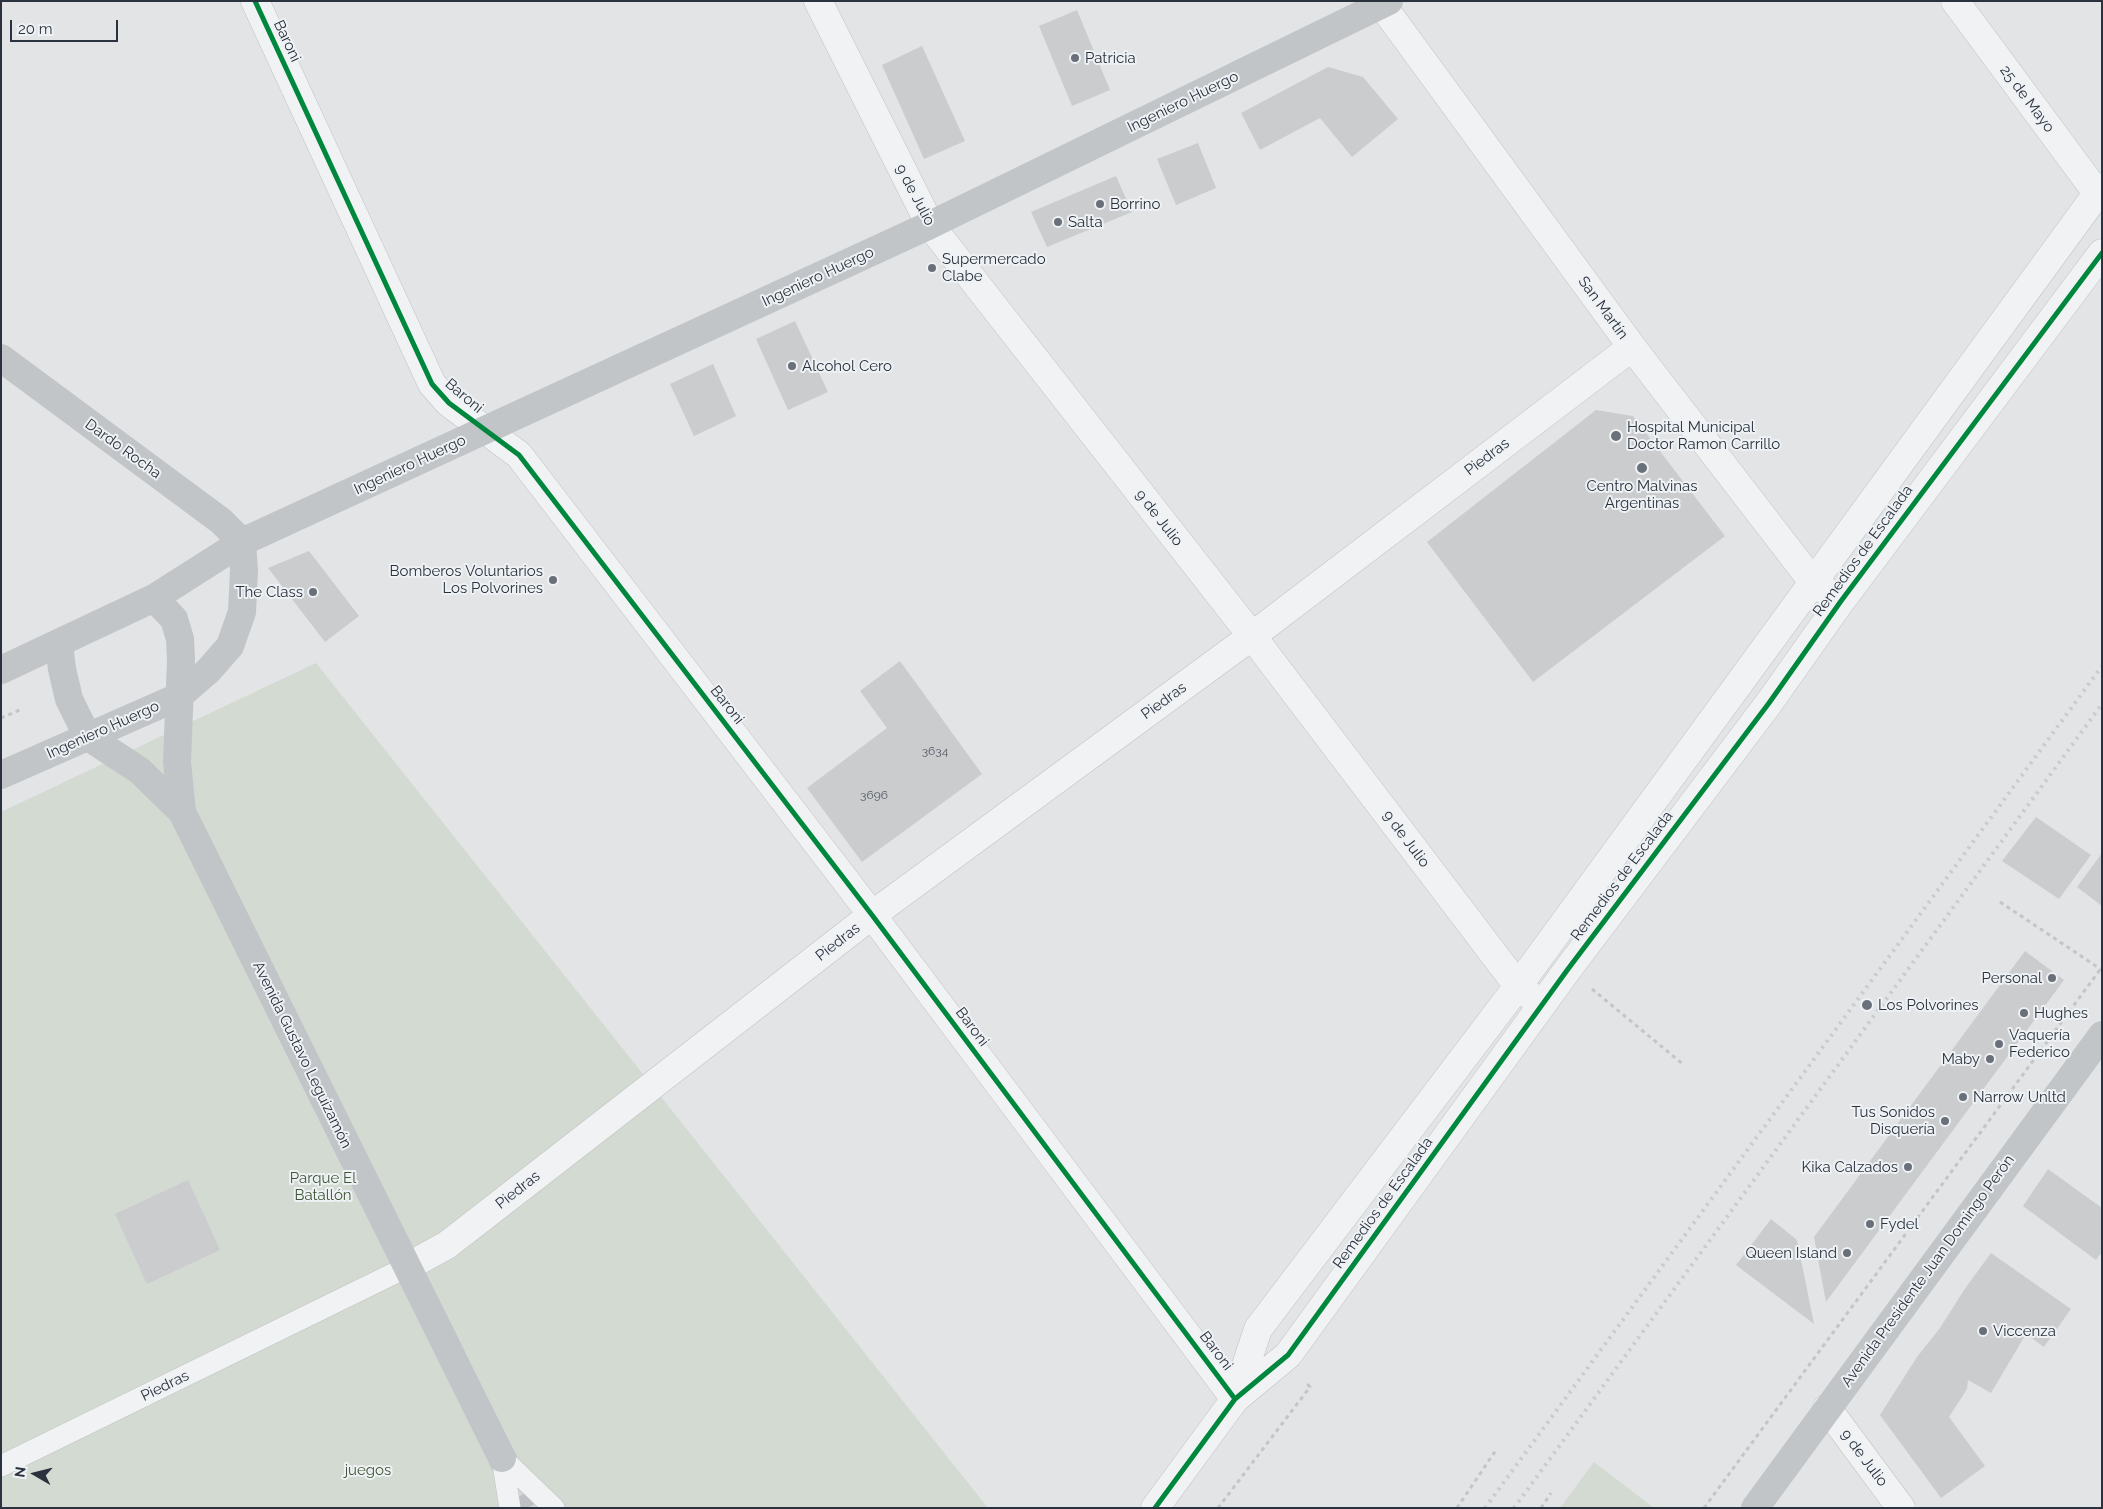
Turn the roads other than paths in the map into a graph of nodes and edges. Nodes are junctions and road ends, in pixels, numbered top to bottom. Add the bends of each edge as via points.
1 (255, 1) edge
2 (818, 1) edge
3 (1955, 1) edge
4 (1383, 3) edge
5 (2100, 192) edge
6 (930, 225) junction
7 (2102, 252) edge
8 (1632, 347) junction
9 (1, 358) edge
10 (486, 430) junction
11 (242, 542) junction
12 (1813, 582) junction
13 (154, 598) junction
14 (1841, 601) junction
15 (1252, 636) junction
16 (59, 644) junction
17 (1, 670) edge
18 (178, 697) junction
19 (87, 736) junction
20 (1, 775) edge
21 (182, 812) junction
22 (872, 915) junction
23 (1518, 986) junction
24 (1542, 1006) junction
25 (2102, 1035) edge
26 (407, 1267) junction
27 (1235, 1399) junction
28 (1827, 1408) junction
29 (502, 1458) junction
30 (1, 1466) edge
31 (510, 1508) edge
32 (554, 1508) edge
33 (1155, 1508) edge
34 (1755, 1508) edge
35 (1901, 1508) edge

1 - 10 street, Baroni via 432,384 449,403
2 - 6 street, 9 de Julio
3 - 5 street, 25 de Mayo
4 - 6 street, Ingeniero Huergo
4 - 8 street, San Martín
5 - 12 street, Remedios de Escalada
6 - 10 street, Ingeniero Huergo
6 - 15 street, 9 de Julio
7 - 14 street, Remedios de Escalada
8 - 12 street, San Martín
8 - 15 street, Piedras
9 - 11 street, Dardo Rocha via 221,521
10 - 11 street, Ingeniero Huergo
10 - 22 street, Baroni via 519,455
11 - 13 street, Ingeniero Huergo
11 - 18 street, Ingeniero Huergo via 242,612 230,646
12 - 14 street, San Martín
12 - 23 street, Remedios de Escalada
13 - 16 street, Ingeniero Huergo
13 - 18 street via 174,619 180,639
14 - 24 street, Remedios de Escalada via 1769,703
15 - 22 street, Piedras
15 - 23 street, 9 de Julio
16 - 17 street, Ingeniero Huergo
16 - 19 street via 69,699
18 - 19 street, Ingeniero Huergo
18 - 21 street via 177,762
19 - 20 street, Ingeniero Huergo
19 - 21 street via 140,772
21 - 26 street, Avenida Gustavo Leguizamón
22 - 26 street, Piedras via 447,1245
22 - 27 street, Baroni
23 - 24 street, 9 de Julio
23 - 27 street, Remedios de Escalada via 1258,1330
24 - 27 street, Remedios de Escalada via 1288,1355
25 - 28 street, Avenida Presidente Juan Domingo Perón
26 - 29 street, Avenida Gustavo Leguizamón
26 - 30 lane, Piedras
27 - 33 street, Remedios de Escalada
28 - 34 street, Avenida Presidente Juan Domingo Perón
28 - 35 street, 9 de Julio
29 - 31 lane
29 - 32 lane

